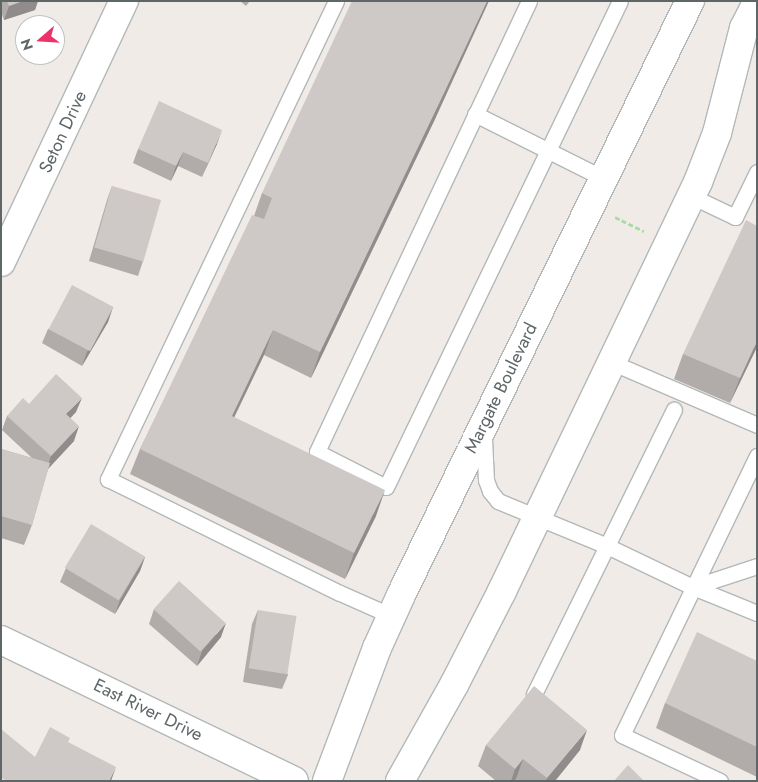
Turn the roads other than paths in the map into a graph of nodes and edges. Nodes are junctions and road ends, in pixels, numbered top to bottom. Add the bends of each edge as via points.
1 (124, 1) edge
2 (336, 1) edge
3 (529, 1) edge
4 (620, 1) edge
5 (690, 1) edge
6 (757, 3) edge
7 (475, 114) junction
8 (547, 151) junction
9 (757, 172) edge
10 (603, 178) junction
11 (691, 196) junction
12 (1, 262) edge
13 (611, 362) junction
14 (674, 410) dead end
15 (484, 425) junction
16 (757, 425) edge
17 (757, 456) edge
18 (536, 518) junction
19 (607, 546) junction
20 (757, 566) edge
21 (693, 587) junction
22 (757, 613) edge
23 (392, 616) junction
24 (1, 640) edge
25 (534, 694) edge
26 (294, 781) edge
27 (327, 781) edge
28 (400, 781) edge
29 (720, 781) edge

1 - 12 street, Seton Drive
2 - 23 lane via 108,480
3 - 7 lane
4 - 8 lane
5 - 10 street, Margate Boulevard
6 - 11 street via 744,28 717,133
7 - 8 lane
7 - 8 lane via 317,452 386,487
8 - 10 lane
9 - 11 lane via 735,217
10 - 15 street, Margate Boulevard
11 - 13 street
13 - 16 lane
13 - 18 street
14 - 19 lane
15 - 18 lane via 484,466 490,491 498,501
15 - 23 street, Margate Boulevard
17 - 21 lane
18 - 19 lane
18 - 28 street via 455,682
19 - 21 lane
19 - 25 lane
20 - 21 lane
21 - 22 lane
21 - 29 lane via 622,735
23 - 27 street, Margate Boulevard
24 - 26 street, East River Drive

